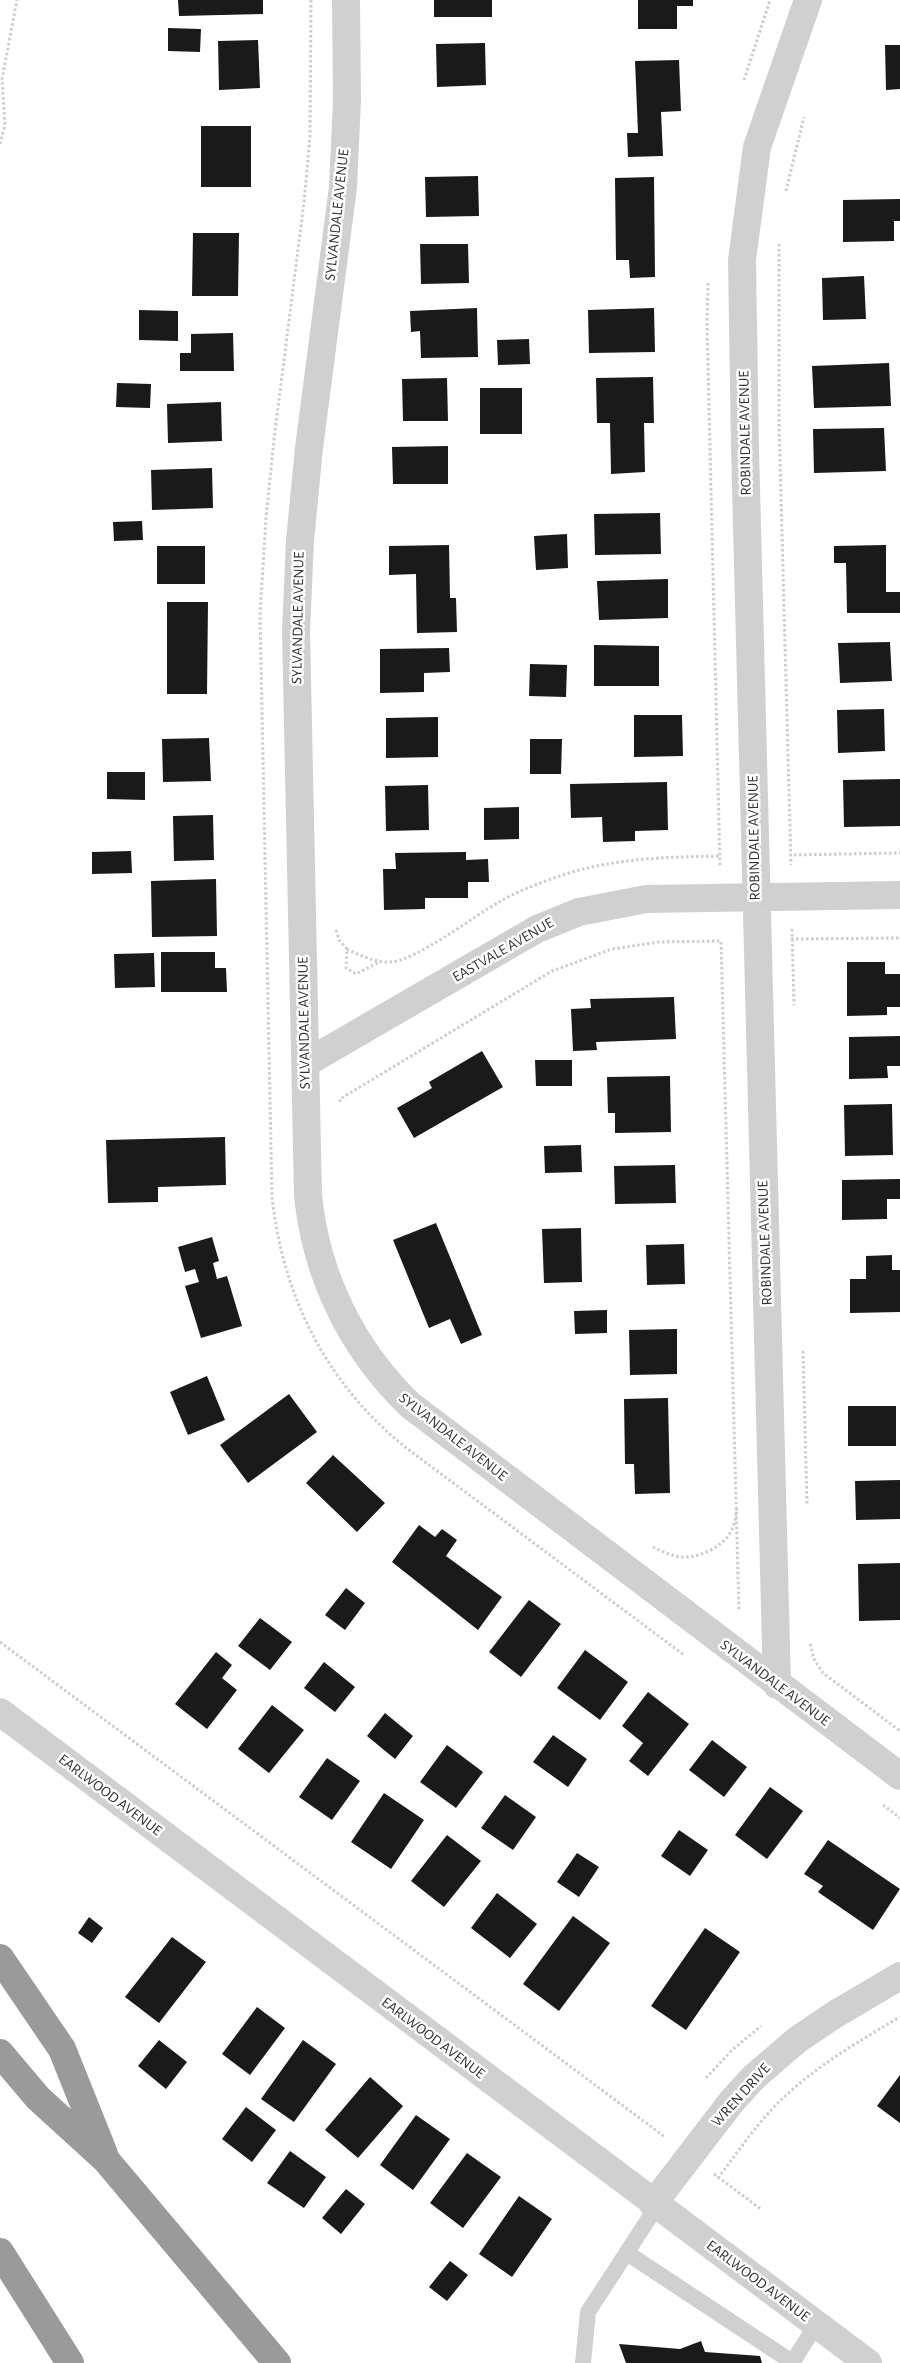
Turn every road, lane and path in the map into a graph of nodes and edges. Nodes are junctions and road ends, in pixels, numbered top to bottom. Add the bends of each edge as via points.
1 (17, 0) edge
2 (346, 0) edge
3 (808, 0) edge
4 (0, 144) edge
5 (900, 895) edge
6 (756, 897) junction
7 (335, 921) dead end
8 (347, 949) junction
9 (413, 955) dead end
10 (381, 961) junction
11 (306, 1063) junction
12 (340, 1109) dead end
13 (737, 1506) junction
14 (646, 1541) dead end
15 (653, 1547) junction
16 (669, 1559) dead end
17 (731, 1606) dead end
18 (738, 1612) junction
19 (776, 1638) junction
20 (0, 1642) edge
21 (818, 1666) dead end
22 (777, 1685) junction
23 (0, 1712) edge
24 (900, 1776) edge
25 (0, 1958) edge
26 (900, 1976) edge
27 (900, 2017) edge
28 (0, 2053) edge
29 (690, 2156) junction
30 (106, 2160) junction
31 (718, 2178) junction
32 (655, 2205) junction
33 (762, 2210) dead end
34 (0, 2252) edge
35 (627, 2252) junction
36 (816, 2325) junction
37 (792, 2362) edge
38 (70, 2363) edge
39 (277, 2363) edge
40 (583, 2363) edge
41 (868, 2363) edge

1 - 4 path via 2,79 5,125
2 - 11 street, SYLVANDALE AVENUE via 347,100 342,187 309,448 296,631
3 - 6 street, ROBINDALE AVENUE via 757,147 742,260
5 - 6 street, EASTVALE AVENUE
6 - 11 street, EASTVALE AVENUE via 646,899 556,919
6 - 19 street, ROBINDALE AVENUE
7 - 8 path via 339,940
8 - 10 path
8 - 10 path via 346,968 356,974
9 - 10 path via 390,962
11 - 22 street, SYLVANDALE AVENUE via 308,1194 313,1234 340,1311 383,1378 416,1410
12 - 13 path via 340,1099 552,971 612,949 658,942 721,941
13 - 15 path via 730,1534 709,1550 683,1557
13 - 18 path
14 - 15 path
15 - 16 path
17 - 18 path
18 - 19 path
19 - 21 path
19 - 22 street, ROBINDALE AVENUE
20 - 29 path
22 - 24 street, SYLVANDALE AVENUE
23 - 32 street, EARLWOOD AVENUE
25 - 30 highway via 62,2049
26 - 29 street, WREN DRIVE via 796,2040 769,2063 732,2101
27 - 31 path via 854,2044 779,2101
28 - 30 highway via 38,2098
29 - 31 path
29 - 32 street, WREN DRIVE
30 - 39 highway
31 - 33 path
32 - 35 lane
32 - 36 street, EARLWOOD AVENUE
34 - 38 highway
35 - 37 lane
35 - 40 lane via 588,2312
36 - 37 lane
36 - 41 street, EARLWOOD AVENUE

